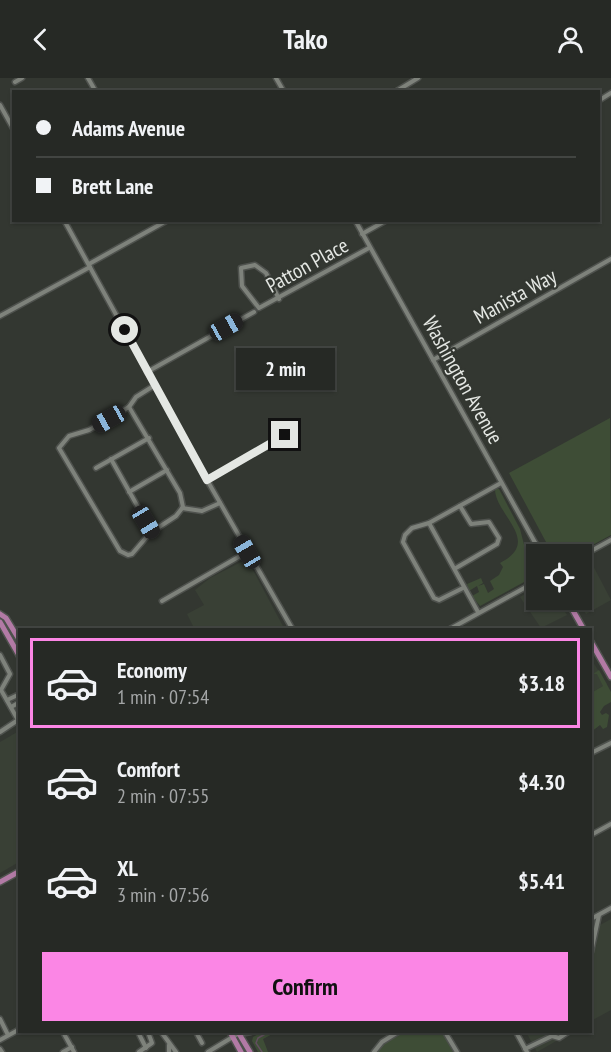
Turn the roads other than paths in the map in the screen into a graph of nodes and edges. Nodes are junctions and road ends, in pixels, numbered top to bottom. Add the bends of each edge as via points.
1 (22, 78) edge
2 (418, 78) edge
3 (15, 82) dead end
4 (398, 90) edge
5 (0, 105) edge
6 (12, 126) edge
7 (65, 222) edge
8 (165, 222) edge
9 (356, 222) edge
10 (383, 222) edge
11 (362, 234) junction
12 (369, 248) junction
13 (611, 259) edge
14 (90, 265) junction
15 (279, 298) junction
16 (254, 312) dead end
17 (0, 316) edge
18 (433, 360) junction
19 (147, 372) junction
20 (154, 385) junction
21 (129, 407) junction
22 (285, 435) dead end
23 (149, 438) junction
24 (111, 459) junction
25 (96, 468) dead end
26 (167, 470) junction
27 (207, 480) junction
28 (501, 483) junction
29 (129, 492) junction
30 (220, 503) junction
31 (460, 506) junction
32 (182, 508) junction
33 (429, 523) junction
34 (152, 532) junction
35 (611, 540) edge
36 (536, 544) edge
37 (592, 550) edge
38 (247, 552) junction
39 (456, 568) junction
40 (526, 587) edge
41 (463, 588) junction
42 (162, 601) dead end
43 (573, 610) edge
44 (478, 612) junction
45 (0, 614) edge
46 (0, 622) edge
47 (292, 628) edge
48 (451, 628) edge
49 (583, 628) edge
50 (18, 638) edge
51 (592, 644) edge
52 (18, 654) edge
53 (0, 655) edge
54 (611, 677) edge
55 (18, 697) edge
56 (18, 698) edge
57 (7, 700) junction
58 (11, 707) junction
59 (0, 732) edge
60 (611, 743) edge
61 (592, 752) edge
62 (611, 824) edge
63 (592, 834) edge
64 (18, 872) edge
65 (0, 882) edge
66 (611, 908) edge
67 (599, 915) junction
68 (592, 919) edge
69 (592, 947) edge
70 (0, 1020) edge
71 (18, 1030) edge
72 (64, 1033) edge
73 (138, 1033) edge
74 (162, 1033) edge
75 (197, 1033) edge
76 (230, 1033) edge
77 (240, 1033) edge
78 (396, 1033) edge
79 (446, 1033) edge
80 (517, 1033) edge
81 (566, 1033) edge
82 (148, 1034) edge
83 (8, 1035) junction
84 (233, 1038) junction
85 (0, 1040) edge
86 (202, 1043) dead end
87 (169, 1045) junction
88 (146, 1048) junction
89 (73, 1050) edge
90 (526, 1050) edge
91 (63, 1052) edge
92 (139, 1052) edge
93 (169, 1052) edge
94 (176, 1052) edge
95 (208, 1052) edge
96 (241, 1052) edge
97 (250, 1052) edge
98 (374, 1052) edge
99 (456, 1052) edge

1 - 3 street
2 - 4 street
5 - 6 street
7 - 14 street
8 - 14 street
9 - 11 street, Washington Avenue
10 - 11 street
11 - 12 street, Washington Avenue
12 - 15 street, Patton Place
12 - 18 street, Washington Avenue
13 - 18 street, Manista Way
14 - 17 street
14 - 19 street
15 - 15 street, Patton Place via 259,308 242,286 241,268 255,265 266,273
16 - 19 street
18 - 28 street, Washington Avenue
19 - 20 street
20 - 21 street via 139,394
20 - 27 street
21 - 23 street
21 - 34 street via 89,430 69,436 59,448 120,551 132,554
22 - 27 street
23 - 24 street
23 - 26 street
24 - 25 street
24 - 29 street
26 - 29 street
26 - 32 street via 180,494
27 - 30 street
28 - 31 street
28 - 36 street, Washington Avenue
29 - 34 street
30 - 32 street via 202,512
30 - 38 street
31 - 33 street
31 - 39 street via 471,525 489,522 499,538 497,544
32 - 34 street
33 - 39 street
33 - 41 street via 412,528 404,542 434,598 439,600
35 - 37 street
38 - 42 street
38 - 47 street
39 - 41 street
40 - 44 street
41 - 44 street
43 - 49 main road
44 - 48 street
45 - 50 main road
46 - 52 main road
51 - 54 main road
53 - 57 street via 10,674 2,688
55 - 57 street
56 - 58 street
57 - 58 street
58 - 59 street via 18,720
60 - 61 street
62 - 63 street
64 - 65 main road
66 - 67 street
67 - 68 street
67 - 69 street
70 - 83 street
71 - 83 street
72 - 89 street
73 - 88 street
74 - 87 street
75 - 86 street
76 - 84 main road
77 - 84 street
77 - 97 main road
78 - 98 street
79 - 99 street
80 - 90 street
81 - 90 street
82 - 88 street via 152,1043
83 - 85 street
84 - 95 street
84 - 96 main road
87 - 93 street
87 - 94 street
88 - 92 street
89 - 91 street

